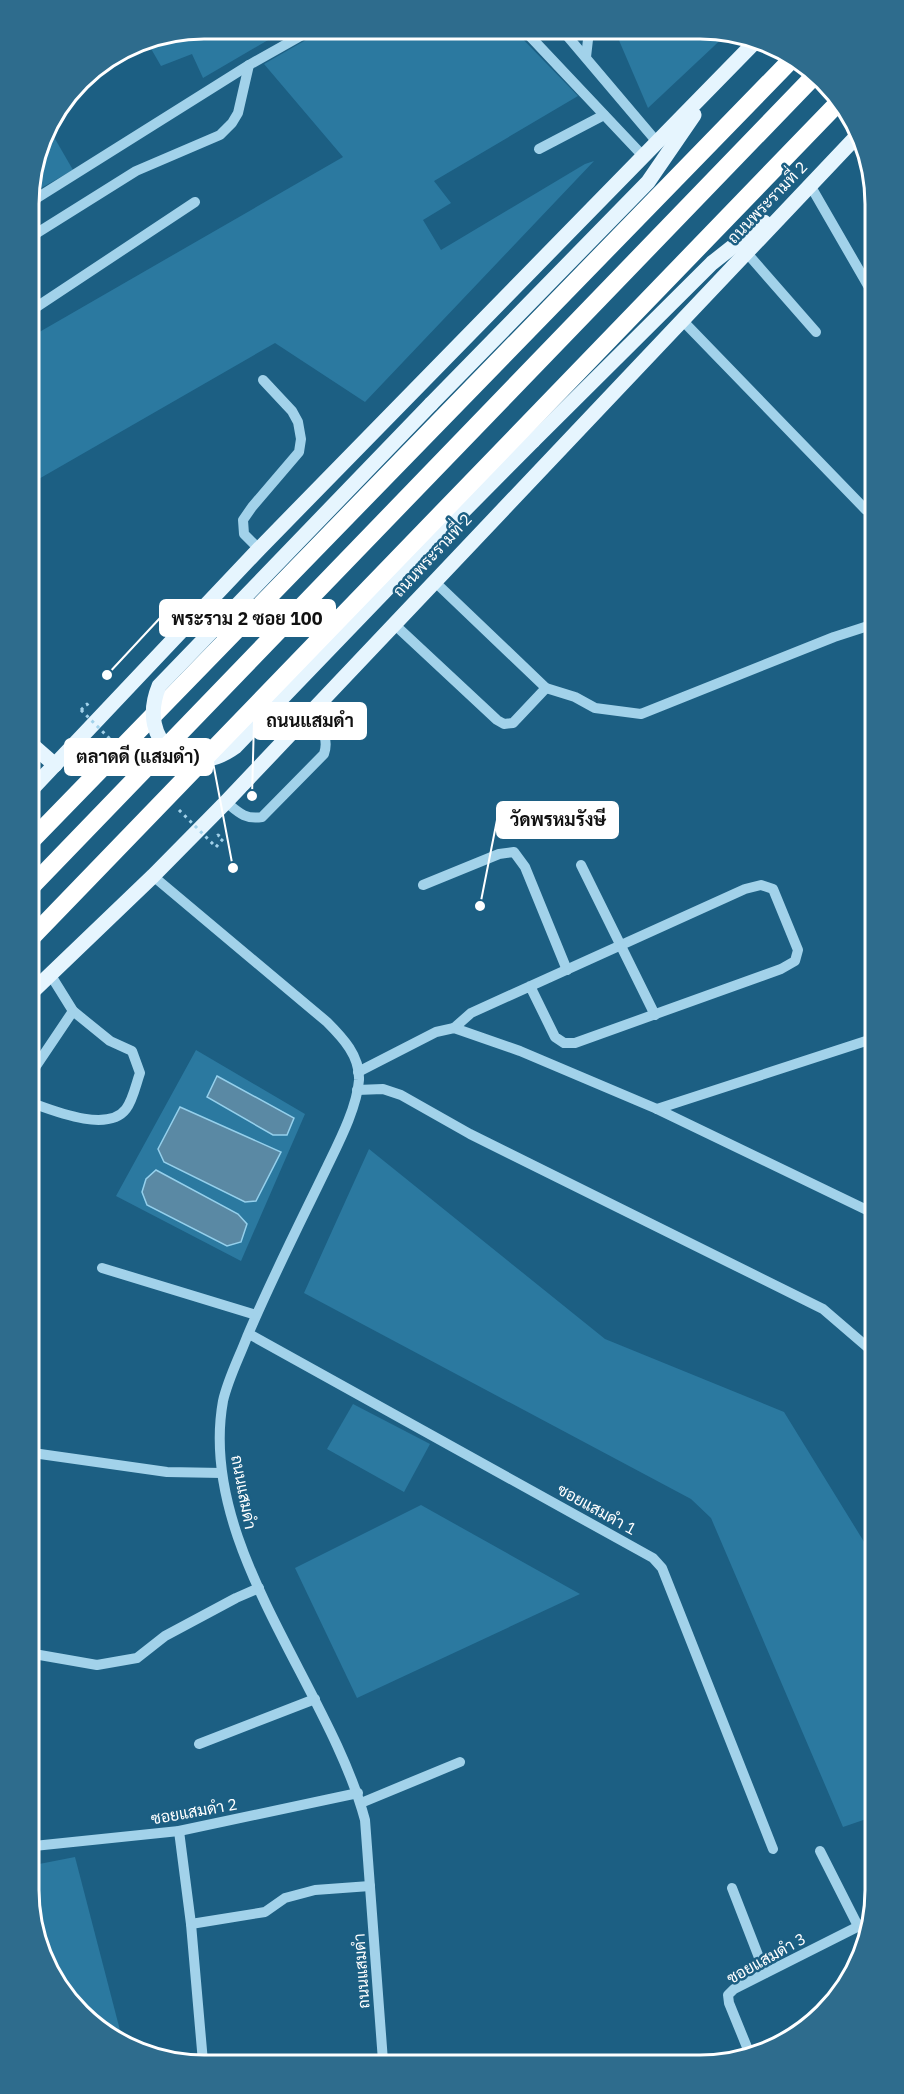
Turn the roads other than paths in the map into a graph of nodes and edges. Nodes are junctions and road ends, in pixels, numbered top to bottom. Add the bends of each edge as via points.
1 (295, 39) edge
2 (533, 39) edge
3 (570, 39) edge
4 (588, 39) edge
5 (750, 47) edge
6 (586, 57) junction
7 (787, 64) edge
8 (249, 65) junction
9 (810, 81) edge
10 (714, 86) junction
11 (829, 102) edge
12 (834, 108) edge
13 (604, 115) junction
14 (852, 141) edge
15 (657, 142) junction
16 (539, 149) dead end
17 (643, 156) junction
18 (807, 188) junction
19 (39, 197) edge
20 (195, 202) dead end
21 (39, 232) edge
22 (746, 252) junction
23 (865, 281) edge
24 (39, 305) edge
25 (682, 320) junction
26 (816, 332) dead end
27 (263, 380) dead end
28 (865, 509) edge
29 (259, 549) junction
30 (434, 581) junction
31 (394, 624) junction
32 (865, 627) edge
33 (546, 688) junction
34 (309, 713) junction
35 (39, 751) edge
36 (55, 765) junction
37 (39, 782) edge
38 (226, 802) junction
39 (39, 833) edge
40 (580, 865) dead end
41 (153, 876) junction
42 (39, 879) edge
43 (423, 885) dead end
44 (39, 921) edge
45 (39, 930) edge
46 (620, 945) junction
47 (567, 970) junction
48 (50, 974) junction
49 (39, 986) edge
50 (530, 986) junction
51 (73, 1011) junction
52 (655, 1015) junction
53 (454, 1028) junction
54 (865, 1041) edge
55 (39, 1062) edge
56 (358, 1072) junction
57 (357, 1090) junction
58 (39, 1106) edge
59 (657, 1109) junction
60 (865, 1209) edge
61 (102, 1268) dead end
62 (256, 1315) junction
63 (249, 1334) junction
64 (865, 1345) edge
65 (39, 1454) edge
66 (222, 1473) junction
67 (259, 1588) junction
68 (39, 1655) edge
69 (315, 1699) junction
70 (199, 1744) dead end
71 (460, 1762) dead end
72 (359, 1798) junction
73 (179, 1831) junction
74 (39, 1845) edge
75 (773, 1849) dead end
76 (820, 1851) dead end
77 (370, 1886) junction
78 (732, 1888) dead end
79 (191, 1923) junction
80 (861, 1925) edge
81 (858, 1926) junction
82 (765, 1973) junction
83 (747, 2047) edge
84 (202, 2055) edge
85 (382, 2055) edge

1 - 8 street
2 - 13 street
3 - 6 street
4 - 6 street
5 - 10 main road
6 - 15 street
7 - 39 highway
8 - 19 street
8 - 21 street via 238,113 220,135 136,171
9 - 42 highway, bridge
10 - 15 main road
10 - 18 main road, bridge via 648,182 159,686 151,716 156,732 170,750 194,761 225,755 236,747 411,564 712,263
11 - 44 highway, ถนนพระรามที่ 2
12 - 45 highway, bridge
13 - 16 street
13 - 17 street
14 - 18 main road, ถนนพระรามที่ 2
15 - 17 main road
17 - 29 main road
18 - 22 main road, ถนนพระรามที่ 2
18 - 23 street
20 - 24 street
22 - 25 main road, ถนนพระรามที่ 2
22 - 26 street
25 - 28 street
25 - 30 main road, ถนนพระรามที่ 2
27 - 29 street via 292,411 301,439 299,452 243,520 244,534
29 - 36 main road
30 - 31 main road, ถนนพระรามที่ 2
30 - 33 street
31 - 33 street via 504,724 513,723
31 - 34 main road, ถนนพระรามที่ 2
32 - 33 street via 641,714 595,708
34 - 38 main road, ถนนพระรามที่ 2
34 - 38 street via 324,735 324,754 262,817 243,816
35 - 36 main road
36 - 37 main road
38 - 41 main road, ถนนพระรามที่ 2
40 - 46 street
41 - 48 main road, ถนนพระรามที่ 2
41 - 56 street, ถนนแสมดำ via 327,1022 356,1059
43 - 47 street via 499,854 514,852 525,867
46 - 47 street
46 - 52 street
46 - 52 street via 746,889 761,885 773,889 798,950 795,961
47 - 50 street
48 - 49 main road, ถนนพระรามที่ 2
48 - 51 street
50 - 52 street via 555,1037 564,1043 575,1043
50 - 53 street via 471,1013
51 - 55 street
51 - 58 street via 110,1041 132,1051 140,1074 126,1109 112,1118 90,1119
53 - 56 street via 436,1032
53 - 59 street via 520,1051
54 - 59 street
56 - 57 street, ถนนแสมดำ
57 - 62 street, ถนนแสมดำ via 340,1139
57 - 64 street via 383,1089 401,1095 470,1134 823,1309
59 - 60 street
61 - 62 street
62 - 63 street, ถนนแสมดำ
63 - 66 street, ถนนแสมดำ via 224,1401
63 - 75 street, ซอยแสมดำ 1 via 653,1558 662,1568
65 - 66 street via 167,1472
66 - 67 street, ถนนแสมดำ via 236,1534
67 - 68 street via 165,1636 137,1658 97,1665
67 - 69 street, ถนนแสมดำ
69 - 70 street
69 - 72 street, ถนนแสมดำ
71 - 72 street, ซอยแสมดำ 2
72 - 73 street, ซอยแสมดำ 2
72 - 77 street, ถนนแสมดำ via 365,1820
73 - 74 street, ซอยแสมดำ 2
73 - 79 street
76 - 81 street
77 - 79 street via 315,1890 285,1898 265,1912
77 - 85 street, ถนนแสมดำ
78 - 82 street
79 - 84 street
80 - 81 street, ซอยแสมดำ 3
81 - 82 street, ซอยแสมดำ 3
82 - 83 street, ซอยแสมดำ 3 via 729,1995

